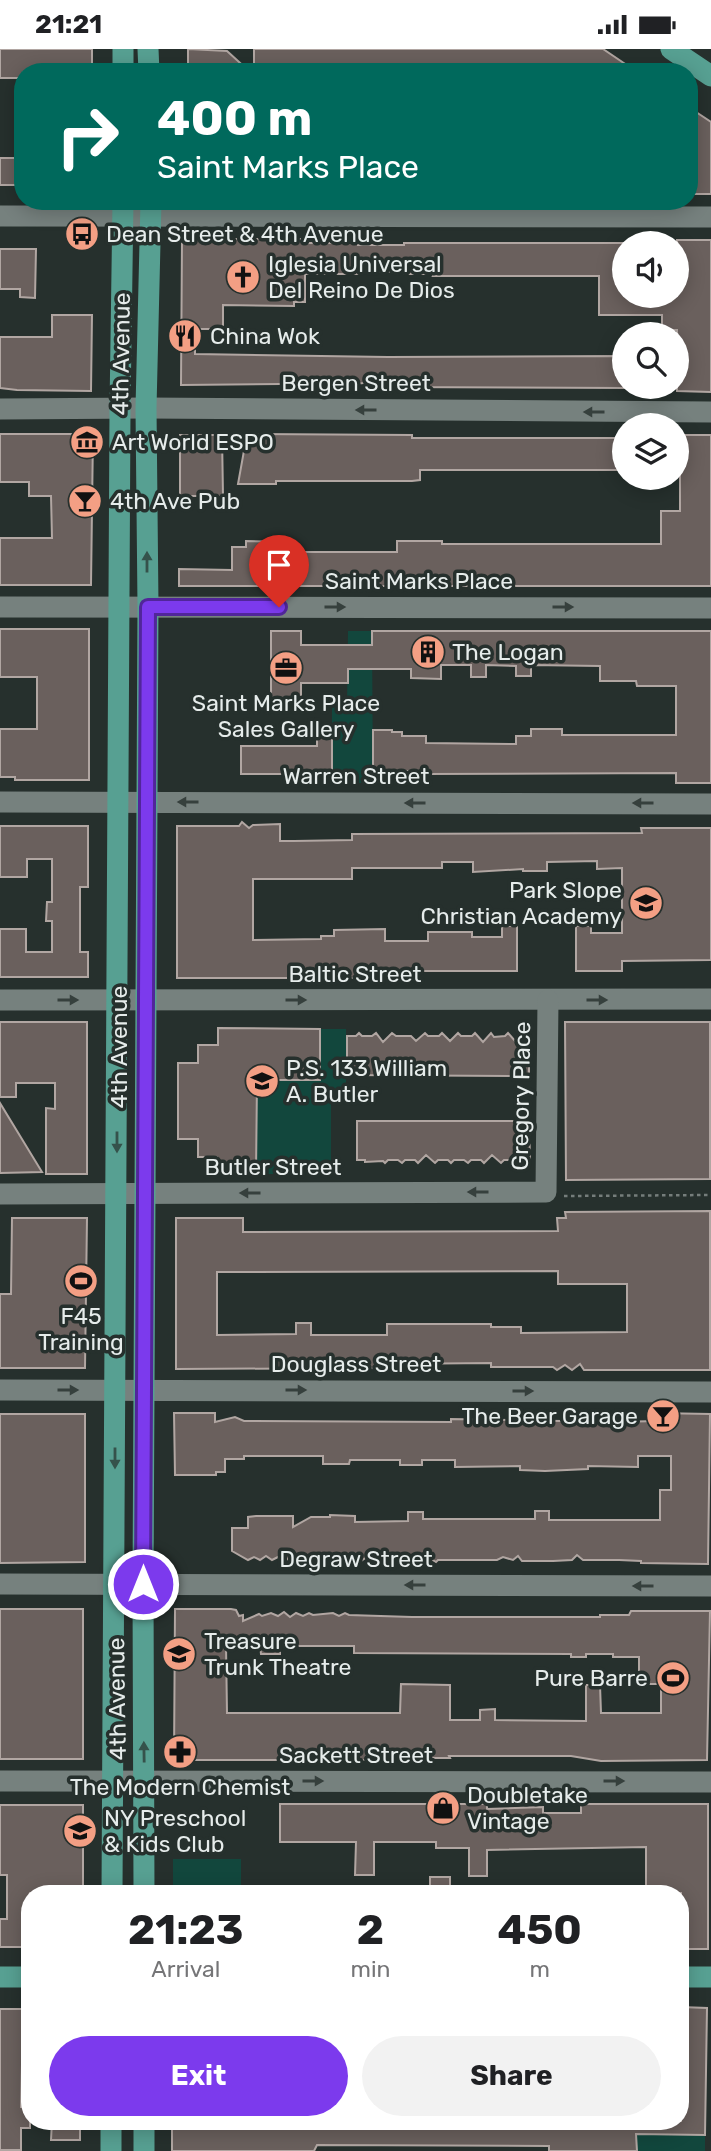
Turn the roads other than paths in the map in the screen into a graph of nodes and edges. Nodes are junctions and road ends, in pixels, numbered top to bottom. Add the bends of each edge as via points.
1 (671, 49) edge
2 (692, 63) edge
3 (105, 210) edge
4 (123, 210) edge
5 (151, 210) edge
6 (221, 210) edge
7 (0, 216) edge
8 (711, 217) edge
9 (146, 408) junction
10 (0, 409) edge
11 (120, 409) junction
12 (711, 412) edge
13 (0, 607) edge
14 (120, 607) junction
15 (148, 607) junction
16 (711, 608) edge
17 (0, 802) edge
18 (119, 802) junction
19 (147, 802) junction
20 (711, 804) edge
21 (711, 999) edge
22 (0, 1000) edge
23 (118, 1000) junction
24 (146, 1000) junction
25 (548, 1000) junction
26 (0, 1193) edge
27 (117, 1193) junction
28 (145, 1193) junction
29 (554, 1194) joint
30 (144, 1389) junction
31 (0, 1390) edge
32 (116, 1390) junction
33 (711, 1392) edge
34 (0, 1584) edge
35 (143, 1584) junction
36 (115, 1585) junction
37 (711, 1586) edge
38 (0, 1781) edge
39 (113, 1781) junction
40 (144, 1781) junction
41 (711, 1781) edge
42 (112, 1885) edge
43 (144, 1885) edge
44 (0, 1977) edge
45 (21, 1977) edge
46 (689, 1977) edge
47 (711, 1977) edge
48 (111, 2130) edge
49 (144, 2130) edge
50 (110, 2151) edge
51 (144, 2151) edge

1 - 2 main road
3 - 7 street
4 - 11 main road, 4th Avenue
5 - 9 main road, 4th Avenue
6 - 8 street
9 - 11 street, Bergen Street
12 -> 9 street, Bergen Street
15 -> 9 main road, 4th Avenue
10 - 11 street, Bergen Street
11 - 14 main road, 4th Avenue
13 - 14 street, Saint Marks Place
14 - 15 street, Saint Marks Place
14 - 18 main road, 4th Avenue
15 -> 16 street, Saint Marks Place
15 - 19 main road, 4th Avenue
17 - 18 street, Warren Street
18 - 19 street, Warren Street
18 - 23 main road, 4th Avenue
20 -> 19 street, Warren Street
19 - 24 main road, 4th Avenue
25 -> 21 street, Baltic Street
22 -> 23 street, Baltic Street
23 - 24 street, Baltic Street
23 -> 27 main road, 4th Avenue
24 -> 25 street, Baltic Street
24 - 28 main road, 4th Avenue
25 - 29 street, Gregory Place
26 - 27 street, Butler Street
27 - 28 street, Butler Street
27 - 32 main road, 4th Avenue
29 -> 28 street, Butler Street
28 - 30 main road, 4th Avenue
30 - 32 street, Douglass Street
30 -> 33 street, Douglass Street
30 - 35 main road, 4th Avenue
31 -> 32 street, Douglass Street
32 -> 36 main road, 4th Avenue
34 - 36 street, Degraw Street
35 - 36 street, Degraw Street
37 -> 35 street, Degraw Street
40 -> 35 main road, 4th Avenue
36 - 39 main road, 4th Avenue
38 - 39 street, Sackett Street
39 - 40 street, Sackett Street
39 - 42 main road, 4th Avenue
40 -> 41 street, Sackett Street
40 - 43 main road, 4th Avenue
44 - 45 main road
46 - 47 main road
48 - 50 main road
49 - 51 main road

